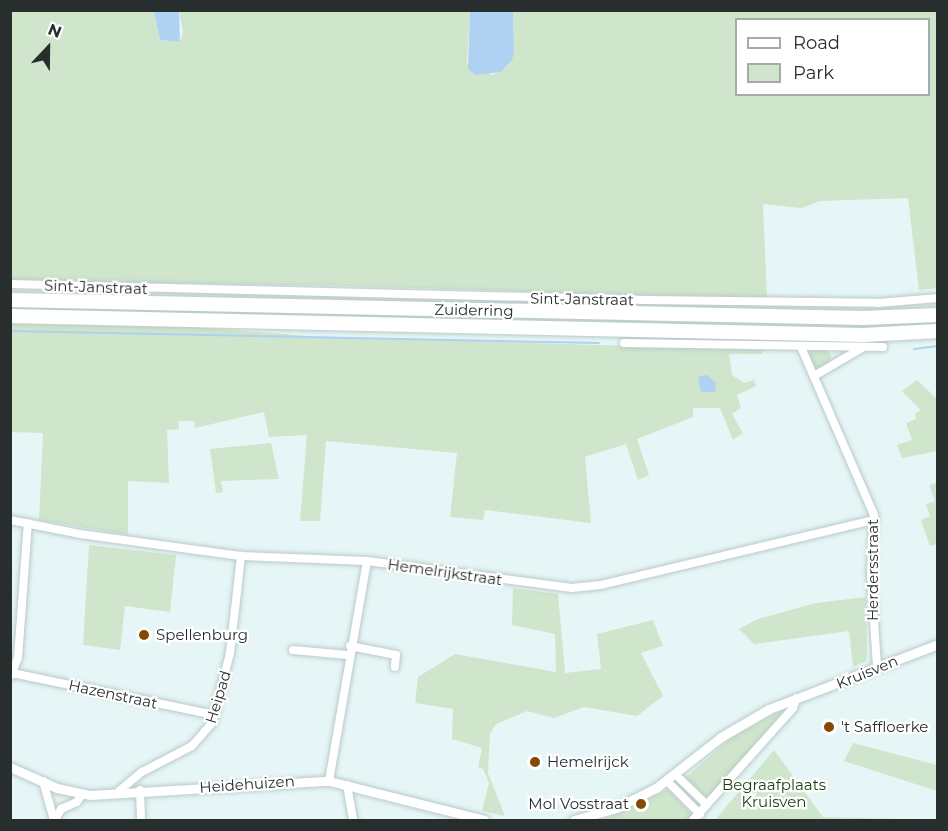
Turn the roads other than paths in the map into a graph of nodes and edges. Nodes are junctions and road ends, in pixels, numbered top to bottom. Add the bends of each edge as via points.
1 (10, 284) edge
2 (938, 298) edge
3 (10, 300) edge
4 (938, 315) edge
5 (10, 316) edge
6 (938, 331) edge
7 (624, 343) dead end
8 (801, 347) junction
9 (883, 347) dead end
10 (862, 348) junction
11 (814, 376) junction
12 (10, 520) edge
13 (874, 520) junction
14 (28, 523) junction
15 (241, 556) junction
16 (367, 561) junction
17 (938, 644) edge
18 (350, 646) junction
19 (293, 650) dead end
20 (348, 655) junction
21 (395, 667) dead end
22 (877, 668) junction
23 (11, 675) edge
24 (796, 698) junction
25 (215, 715) junction
26 (10, 767) edge
27 (676, 775) junction
28 (43, 781) junction
29 (329, 781) junction
30 (667, 781) junction
31 (347, 784) junction
32 (140, 790) junction
33 (119, 791) junction
34 (82, 794) junction
35 (707, 805) junction
36 (700, 814) junction
37 (590, 819) edge
38 (55, 820) edge
39 (141, 820) edge
40 (353, 820) edge
41 (484, 820) edge
42 (574, 820) edge
43 (693, 820) edge

1 - 2 street, Sint-Janstraat via 646,300 878,303
3 - 4 highway, Zuiderring via 851,318
5 - 6 highway, Zuiderring via 851,334
7 - 8 street
8 - 10 street
8 - 11 street, Herdersstraat
9 - 10 street
10 - 11 street
11 - 13 street, Herdersstraat
12 - 14 street, Hemelrijkstraat
13 - 16 street, Hemelrijkstraat via 601,585 572,588
13 - 22 street, Herdersstraat via 871,583
14 - 15 street, Hemelrijkstraat
14 - 23 street via 18,658
15 - 16 street, Hemelrijkstraat
15 - 25 street, Heipad via 230,653
16 - 18 street
17 - 22 street, Kruisven
18 - 20 street
18 - 21 street via 396,655
19 - 20 street
20 - 29 street
22 - 24 street, Kruisven
23 - 25 street, Hazenstraat
24 - 27 street, Kruisven via 743,722
24 - 35 street via 793,708
25 - 33 street, Heipad via 205,735 192,746 142,772
26 - 28 street, Heidehuizen
27 - 30 street, Kruisven
27 - 35 street
28 - 34 street, Heidehuizen
28 - 38 street
29 - 31 street, Heidehuizen
29 - 32 street, Heidehuizen
30 - 36 street
30 - 37 street, Kruisven
31 - 40 street
31 - 41 street, Heidehuizen
32 - 33 street, Heidehuizen
32 - 39 street
33 - 34 street, Heidehuizen
34 - 38 street via 77,802 61,809
35 - 36 street
36 - 43 street
37 - 42 street, Kruisven

